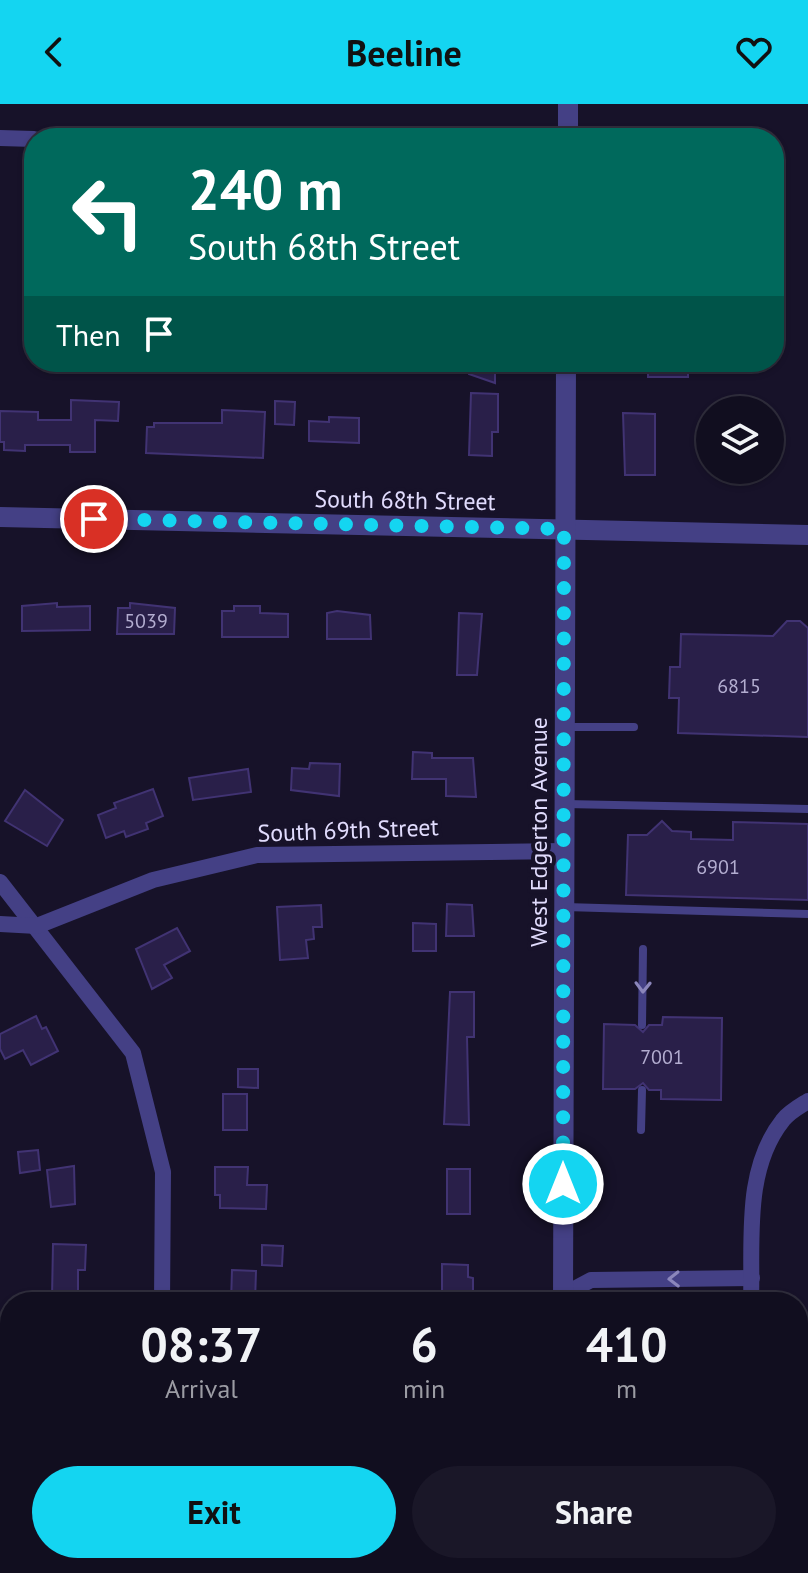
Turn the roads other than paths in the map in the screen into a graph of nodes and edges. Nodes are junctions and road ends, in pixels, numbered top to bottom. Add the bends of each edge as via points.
1 (568, 104) edge
2 (568, 128) edge
3 (0, 138) edge
4 (24, 139) edge
5 (566, 372) edge
6 (0, 517) edge
7 (564, 529) junction
8 (808, 535) edge
9 (564, 727) junction
10 (634, 727) dead end
11 (564, 804) junction
12 (808, 809) edge
13 (564, 851) junction
14 (0, 882) edge
15 (564, 907) junction
16 (808, 914) edge
17 (0, 924) edge
18 (37, 926) junction
19 (643, 949) dead end
20 (642, 1025) dead end
21 (642, 1090) dead end
22 (808, 1101) edge
23 (641, 1130) dead end
24 (752, 1278) junction
25 (162, 1292) edge
26 (568, 1292) edge
27 (577, 1292) edge
28 (751, 1292) edge

1 - 2 street
3 - 4 street
5 - 7 street, West Edgerton Avenue
6 - 7 street, South 68th Street
7 - 8 street, South 68th Street
7 - 9 street, West Edgerton Avenue
9 - 10 lane
9 - 11 street, West Edgerton Avenue
11 - 12 lane
11 - 13 street, West Edgerton Avenue
13 - 15 street, West Edgerton Avenue
13 - 18 street, South 69th Street via 257,855 153,880
14 - 18 street
15 - 16 lane
15 - 26 street, West Edgerton Avenue
17 - 18 street, South 69th Street
18 - 25 street via 133,1053 163,1172
19 -> 20 lane
21 - 23 lane
22 - 24 street via 783,1119 764,1157 753,1193
24 -> 27 street via 591,1280
24 - 28 street

